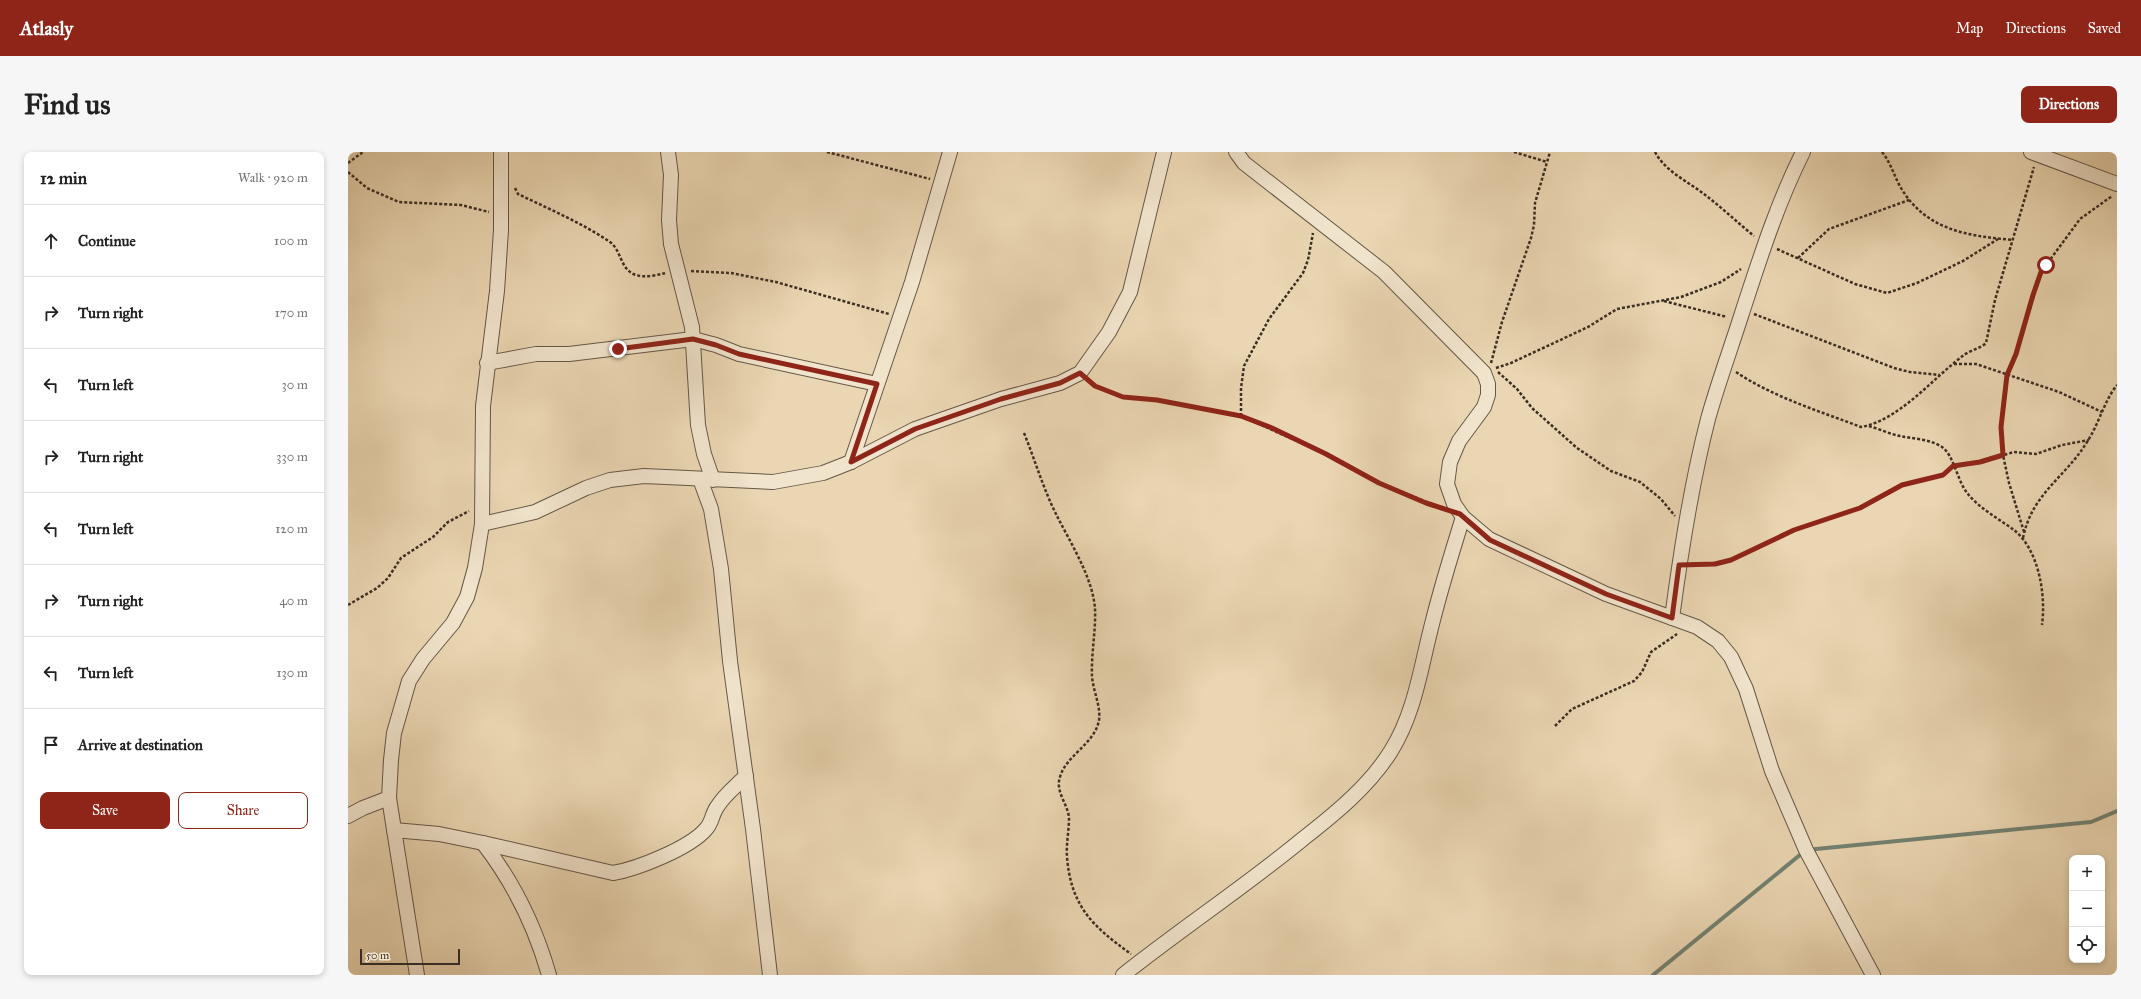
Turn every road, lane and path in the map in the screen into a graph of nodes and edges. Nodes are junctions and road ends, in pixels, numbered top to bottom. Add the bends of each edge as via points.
1 (363, 152) edge
2 (501, 152) edge
3 (668, 152) edge
4 (827, 152) edge
5 (950, 152) edge
6 (1164, 152) edge
7 (1236, 152) edge
8 (1514, 152) edge
9 (1550, 152) edge
10 (1655, 152) edge
11 (1803, 152) edge
12 (1882, 152) edge
13 (2034, 153) edge
14 (1547, 162) junction
15 (348, 163) edge
16 (348, 172) edge
17 (513, 181) dead end
18 (942, 182) junction
19 (2117, 184) edge
20 (2117, 192) edge
21 (1909, 200) junction
22 (501, 215) junction
23 (1316, 218) junction
24 (1998, 239) junction
25 (2013, 240) junction
26 (1764, 244) junction
27 (1798, 258) junction
28 (1744, 267) dead end
29 (676, 271) junction
30 (1661, 300) junction
31 (1741, 315) junction
32 (900, 317) junction
33 (693, 339) junction
34 (487, 363) junction
35 (1724, 364) junction
36 (1954, 364) junction
37 (1494, 369) junction
38 (1080, 373) junction
39 (1940, 375) junction
40 (2007, 375) junction
41 (877, 384) junction
42 (2117, 385) edge
43 (2102, 412) junction
44 (1241, 416) junction
45 (1868, 425) junction
46 (1024, 433) dead end
47 (2089, 440) junction
48 (2003, 455) junction
49 (851, 462) junction
50 (1953, 466) junction
51 (707, 480) junction
52 (482, 503) junction
53 (1462, 515) junction
54 (482, 524) junction
55 (1684, 527) junction
56 (2024, 532) junction
57 (2023, 538) junction
58 (1679, 565) junction
59 (348, 605) edge
60 (1672, 618) junction
61 (1691, 625) junction
62 (2042, 625) dead end
63 (1555, 726) dead end
64 (746, 776) junction
65 (389, 798) junction
66 (348, 816) edge
67 (394, 830) junction
68 (483, 843) junction
69 (1141, 961) junction
70 (417, 975) edge
71 (549, 975) edge
72 (770, 975) edge
73 (1123, 975) edge
74 (1873, 975) edge

1 - 15 path
2 - 22 street
3 - 29 street via 672,175 669,220
4 - 18 path
5 - 18 street
6 - 38 street via 1130,292 1108,332
7 - 23 street via 1244,162
8 - 14 path
9 - 14 path
10 - 26 path via 1674,174 1704,194
11 - 26 street
12 - 21 path
13 - 19 street
13 - 25 path
14 - 37 path via 1535,203 1531,238 1490,368
16 - 22 path via 368,188 399,202 461,205
17 - 29 path via 518,194 598,233 611,243 627,270 636,275 650,276
18 - 32 street
20 - 40 path via 2080,219 2041,272
21 - 24 path via 1921,213 1954,231
21 - 27 path via 1829,229
22 - 34 street via 497,291
23 - 44 path via 1303,273 1269,319 1244,366
23 - 53 street via 1384,272 1484,374 1488,384 1488,395 1484,407 1459,442 1450,462 1447,484 1454,504
24 - 25 path
24 - 27 path via 1963,261 1917,283 1887,293 1855,284
25 - 36 path via 1988,326 1986,343 1965,354
26 - 27 path
26 - 31 street
28 - 30 path via 1721,282 1681,297
29 - 32 path via 731,273 776,282
29 - 33 street
30 - 31 path
30 - 37 path via 1617,309 1588,327
31 - 35 street
31 - 39 path via 1894,368
32 - 41 street
33 - 34 street via 569,354 536,354
33 - 41 street via 739,354
33 - 51 street via 698,424
34 - 52 street via 483,406
35 - 45 path via 1750,381 1788,399 1861,426
35 - 55 street via 1708,420
36 - 39 path
36 - 40 path via 1976,364
37 - 55 path via 1517,389 1532,408 1577,448 1611,470 1640,482 1661,499
38 - 44 path via 1095,386 1123,397 1157,400
38 - 49 street via 1060,383 1001,399 915,429
39 - 45 path via 1910,402
40 - 43 path via 2059,392
40 - 48 path via 2001,427
41 - 49 street
42 - 43 path
43 - 47 path
44 - 53 path via 1326,454 1379,483
45 - 50 path via 1940,446 1948,451
46 - 69 path via 1048,496 1084,571 1095,609 1092,669 1099,712 1098,722 1084,746 1065,766 1059,778 1069,819 1067,833 1070,877 1075,897 1086,915 1109,938
47 - 48 path via 2062,445 2036,454 2014,452
47 - 56 path via 2076,459 2045,491 2026,522
48 - 50 path
48 - 56 path
49 - 51 street via 823,473 773,482
50 - 57 path via 1969,495
50 - 58 path via 1943,475 1902,485 1860,508 1794,530 1731,560 1715,564
51 - 54 street via 644,476 610,480 586,488 535,512
51 - 64 street via 721,568 730,661
52 - 54 street
52 - 59 path via 448,522 433,537 401,558 388,578 377,588
53 - 60 street via 1490,540 1606,594
53 - 69 street via 1431,625 1418,683 1404,725 1392,750 1368,782 1322,824 1260,874
54 - 65 street via 476,568 467,597 453,623 423,659 402,698 394,733
55 - 58 street
56 - 57 path
57 - 62 path via 2033,554 2040,582 2044,612
58 - 60 street
60 - 61 street
61 - 63 path via 1651,652 1642,672 1634,681 1572,709
61 - 74 street via 1718,641 1731,658 1746,689 1772,771 1806,850
64 - 68 street via 715,809 706,830 673,852 627,871 612,873 584,868
64 - 72 street
65 - 66 street
65 - 67 street
67 - 68 street via 438,834
67 - 70 street
68 - 71 street via 519,897 536,934
69 - 73 street

